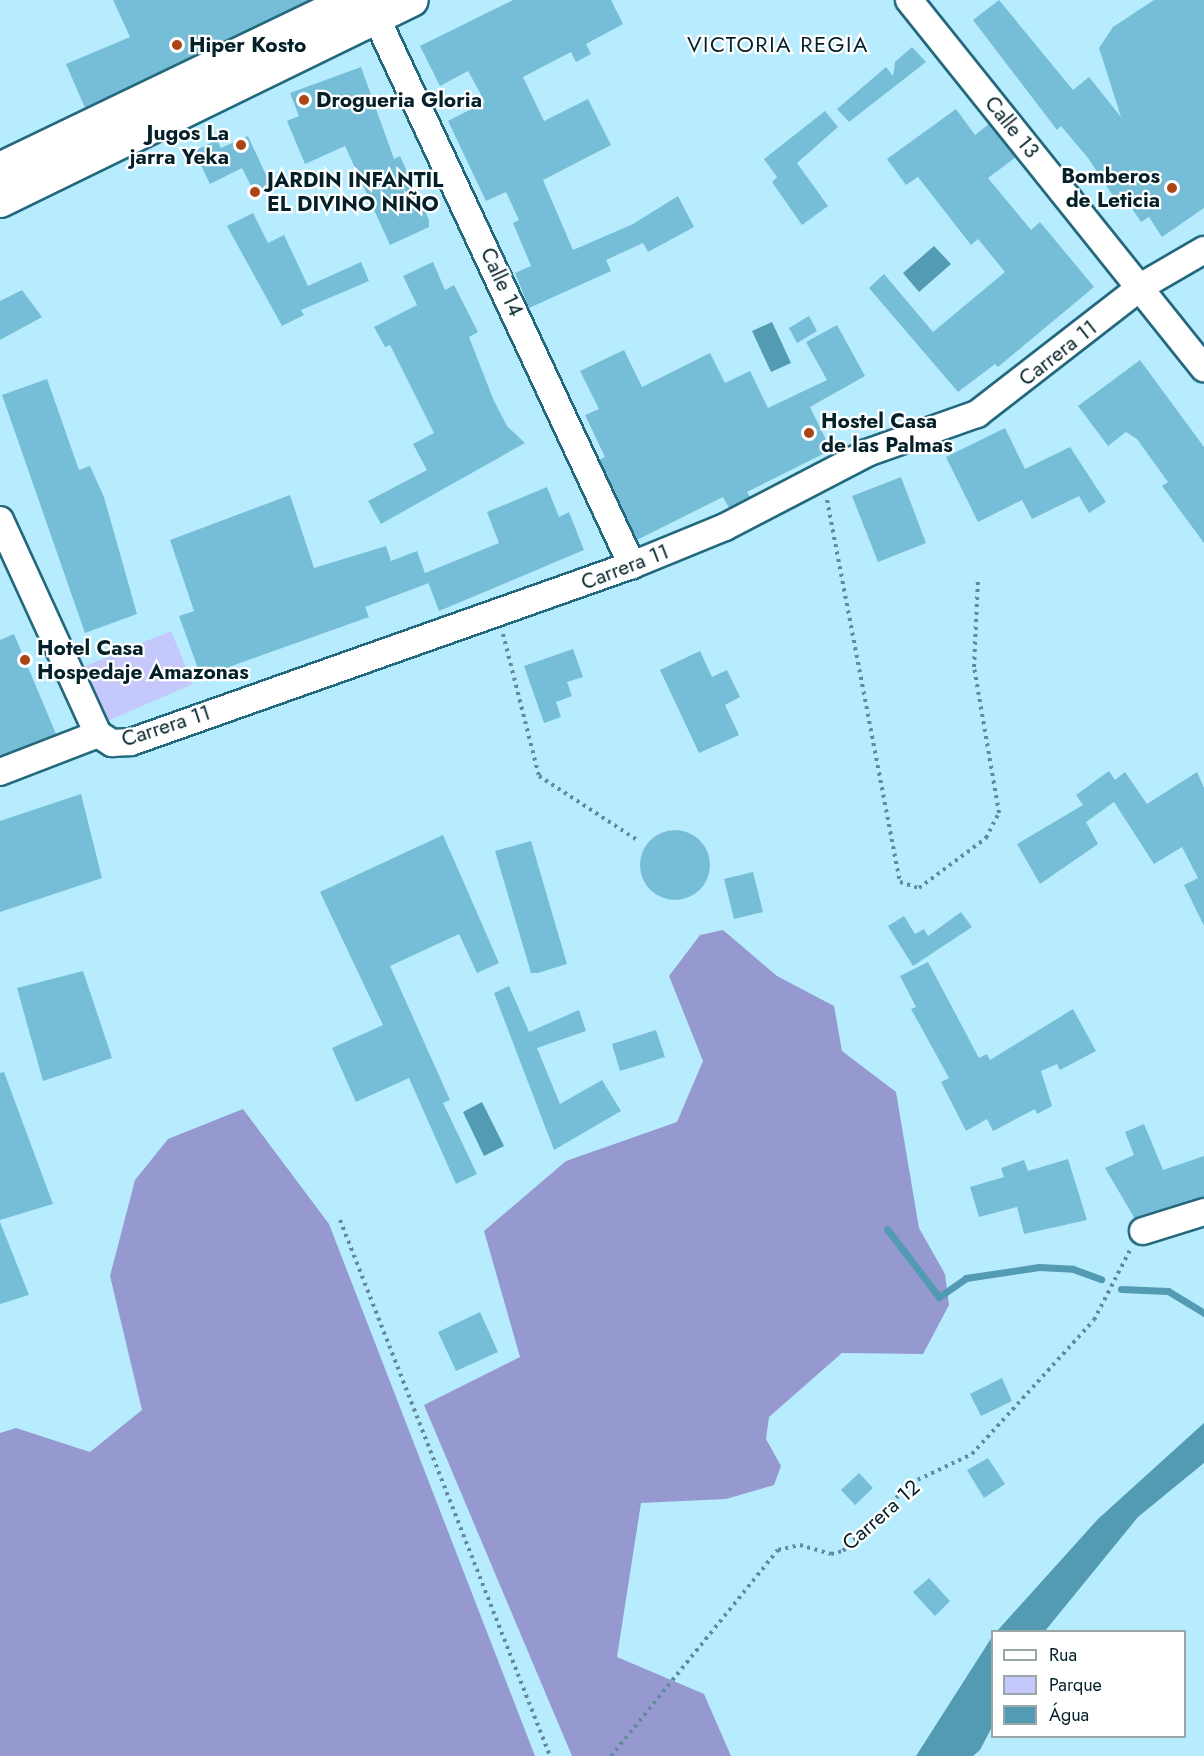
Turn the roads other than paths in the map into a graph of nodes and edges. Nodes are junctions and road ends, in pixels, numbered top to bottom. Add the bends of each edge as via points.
1 (351, 0) edge
2 (412, 0) edge
3 (909, 0) edge
4 (374, 8) edge
5 (0, 169) edge
6 (0, 201) edge
7 (1204, 250) edge
8 (1142, 286) junction
9 (1204, 368) edge
10 (0, 520) edge
11 (632, 565) junction
12 (98, 734) junction
13 (0, 772) edge
14 (1204, 1212) edge
15 (1143, 1231) road end

1 - 5 main road
2 - 4 main road
3 - 8 street, Calle 13
4 - 6 main road
4 - 11 street, Calle 14
7 - 8 street, Carrera 11
8 - 9 street, Calle 13
8 - 11 street, Carrera 11 via 977,414 867,453 725,527
10 - 12 street
11 - 12 street, Carrera 11 via 131,742 112,743
12 - 13 street, Carrera 11
14 - 15 street

